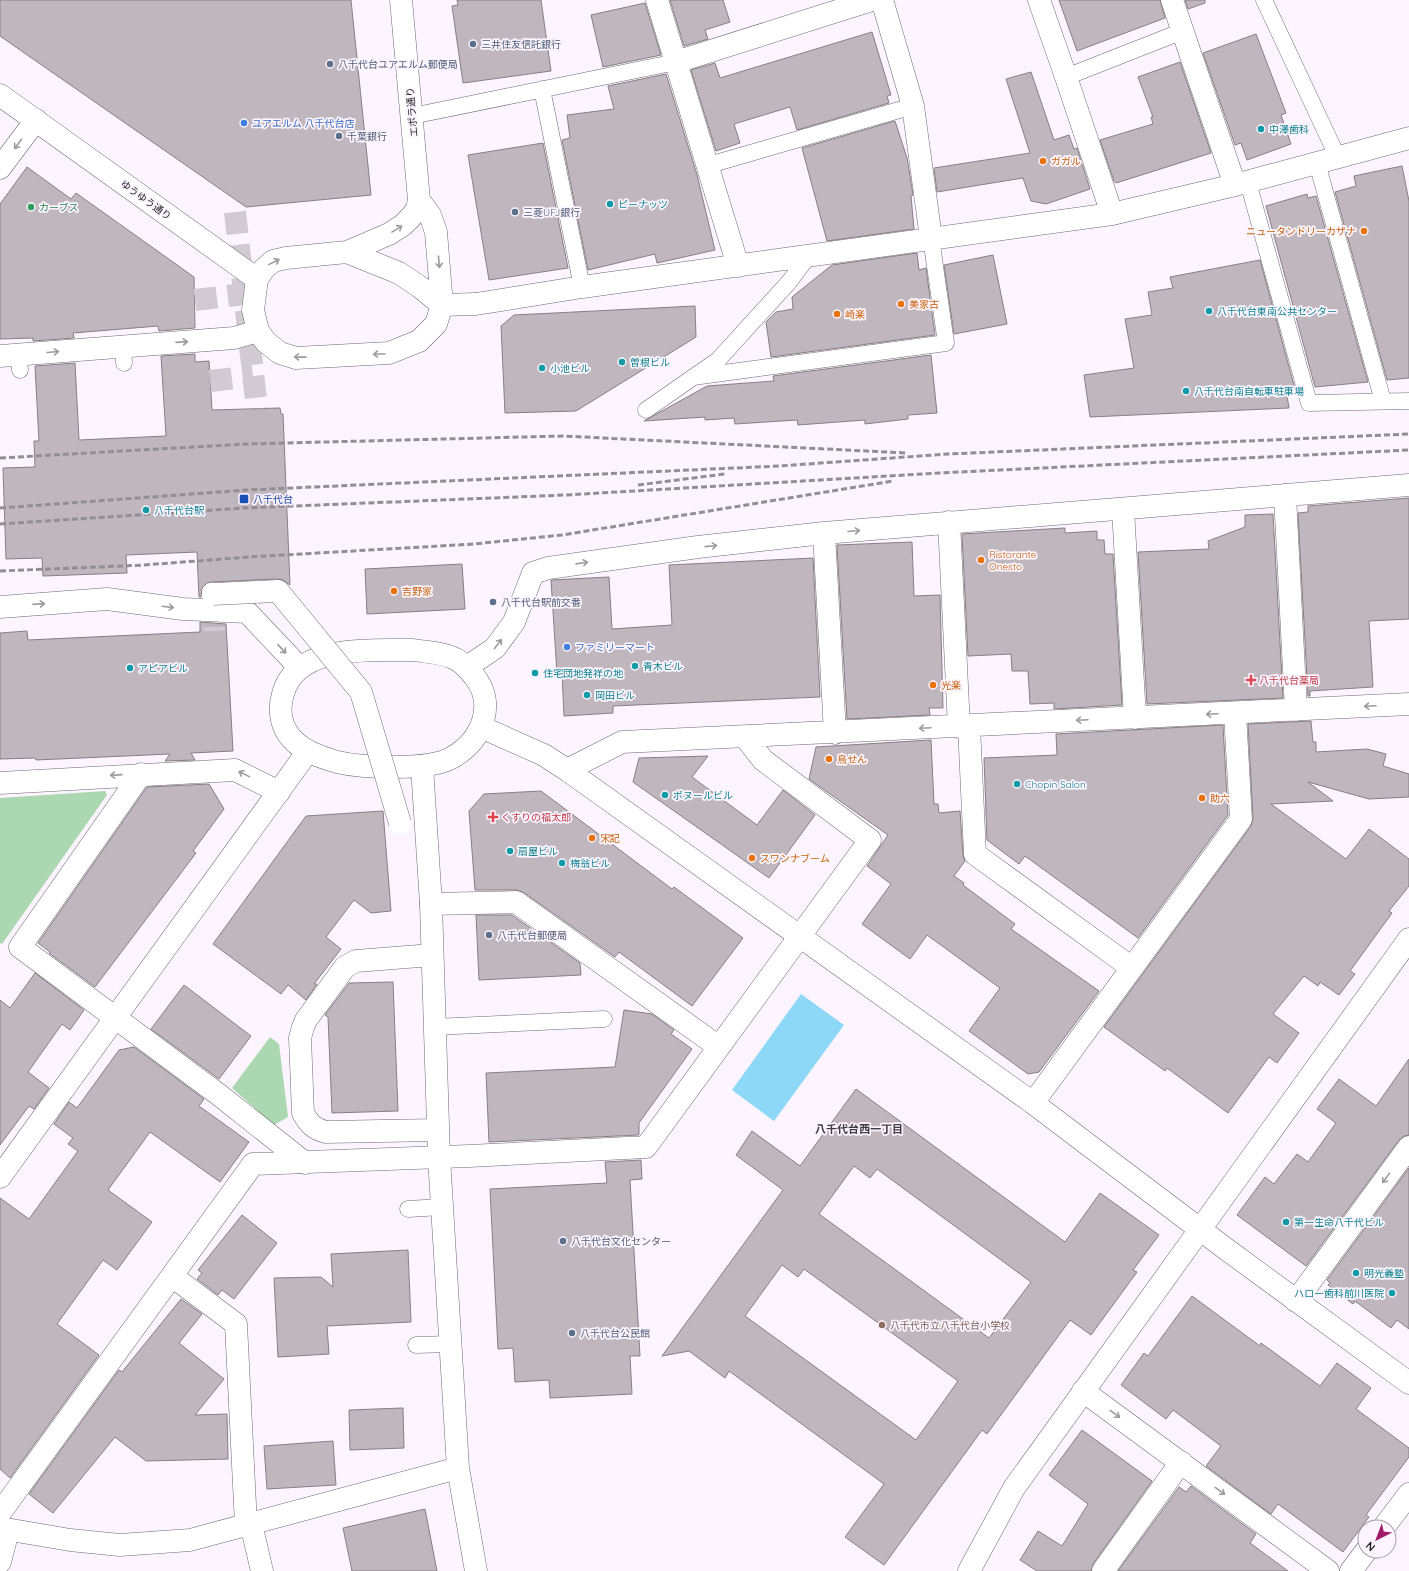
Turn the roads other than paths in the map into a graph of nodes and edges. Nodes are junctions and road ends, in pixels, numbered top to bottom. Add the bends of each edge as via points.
1 (401, 0) edge
2 (657, 0) edge
3 (872, 0) edge
4 (882, 0) edge
5 (1039, 0) edge
6 (1172, 0) edge
7 (1264, 0) edge
8 (1183, 31) junction
9 (676, 62) junction
10 (1066, 77) junction
11 (542, 89) junction
12 (0, 95) edge
13 (913, 106) junction
14 (412, 116) junction
15 (36, 120) junction
16 (1409, 138) edge
17 (1338, 158) junction
18 (1317, 163) junction
19 (709, 165) junction
20 (0, 168) edge
21 (1241, 184) junction
22 (419, 200) junction
23 (1112, 214) junction
24 (931, 238) junction
25 (347, 252) junction
26 (807, 258) junction
27 (738, 266) junction
28 (257, 279) junction
29 (582, 287) junction
30 (442, 305) junction
31 (258, 331) junction
32 (13, 360) edge
33 (693, 377) junction
34 (1383, 401) junction
35 (1409, 401) edge
36 (646, 410) dead end
37 (1409, 485) edge
38 (1285, 495) junction
39 (1123, 509) junction
40 (949, 522) junction
41 (824, 533) junction
42 (213, 594) dead end
43 (0, 607) edge
44 (468, 667) junction
45 (300, 668) junction
46 (1409, 704) edge
47 (1296, 710) junction
48 (1234, 713) junction
49 (1135, 718) junction
50 (964, 726) junction
51 (481, 727) junction
52 (835, 733) junction
53 (745, 737) junction
54 (308, 751) junction
55 (422, 767) junction
56 (567, 770) junction
57 (141, 774) junction
58 (0, 782) edge
59 (279, 792) junction
60 (400, 823) dead end
61 (430, 904) junction
62 (800, 935) junction
63 (1409, 939) edge
64 (432, 955) junction
65 (1132, 968) junction
66 (116, 1018) junction
67 (604, 1019) dead end
68 (434, 1027) junction
69 (719, 1047) junction
70 (1033, 1103) junction
71 (437, 1130) junction
72 (1409, 1147) edge
73 (439, 1157) junction
74 (305, 1163) junction
75 (0, 1177) edge
76 (442, 1207) junction
77 (408, 1209) dead end
78 (1199, 1229) junction
79 (172, 1276) junction
80 (1296, 1301) junction
81 (450, 1344) junction
82 (416, 1345) dead end
83 (1409, 1383) edge
84 (1083, 1391) junction
85 (1182, 1462) junction
86 (458, 1468) junction
87 (1409, 1494) edge
88 (1390, 1519) edge
89 (3, 1524) edge
90 (248, 1524) junction
91 (1360, 1559) edge
92 (0, 1562) edge
93 (262, 1571) edge
94 (476, 1571) edge
95 (969, 1571) edge
96 (1103, 1571) edge
97 (1328, 1571) edge
98 (1351, 1571) edge

1 - 14 street, エポラ通り
2 - 9 street
3 - 9 street
4 - 13 street
5 - 10 street
6 - 8 street
7 - 17 lane
8 - 10 lane
8 - 21 street
9 - 11 lane
9 - 19 street
10 - 23 street
11 - 14 lane
11 - 29 lane
12 - 15 street, ゆうゆう通り
13 - 19 lane
13 - 24 street
14 - 22 street, エポラ通り
15 -> 20 street
15 - 28 street, ゆうゆう通り
16 - 17 street
17 - 18 street
18 - 21 street
18 - 34 lane
19 - 27 street
21 - 23 street
21 - 34 lane via 1309,403
25 -> 22 street via 389,234 403,225 417,209
22 -> 30 street via 430,215 436,232
23 - 24 street
24 - 26 street
24 - 33 lane via 946,343
28 -> 25 street via 273,261
25 - 30 street via 399,273
26 - 27 street
26 - 33 lane via 789,282 718,360
27 - 29 street
28 - 31 street via 253,310
29 - 30 street via 476,304
30 -> 31 street via 436,324 420,341 389,353 296,358 280,353 266,342
32 -> 31 street via 123,355 234,338
33 - 36 lane
34 - 35 lane
37 - 38 street
38 - 39 street
38 - 47 street
39 - 40 street
39 - 49 street
41 -> 40 street
40 - 50 street
44 -> 41 street via 495,648 514,622 533,573 548,568 698,547
41 - 52 street
42 - 60 street, bridge via 278,591 361,692
43 -> 45 street via 107,599 183,609 247,612
44 - 45 street via 452,657 413,650 339,653 320,657
44 - 51 street via 479,682 485,699 486,709
45 - 54 street via 284,688 280,704 282,720 288,735
46 -> 47 street
47 - 48 street
48 -> 49 street
48 - 65 street via 1241,819
49 -> 50 street
50 -> 52 street
50 - 65 street via 975,854
51 - 55 street via 475,737 453,758
51 - 56 street via 544,756
52 - 53 street
53 - 56 street via 622,742
53 - 62 street via 763,760 870,840
54 - 55 street via 338,762 370,766
54 - 59 street
55 - 61 street
56 - 62 street
57 -> 58 street
59 -> 57 street via 235,770
57 - 66 street via 20,947
59 - 66 street
61 - 64 street
61 - 69 street via 516,902
62 - 69 street
62 - 70 street
63 - 78 street
64 - 68 street
64 - 71 street via 356,961 345,968 306,1020 300,1038 303,1113 315,1129 326,1132
65 - 70 street
66 - 74 street
66 - 75 street
67 - 68 lane
68 - 71 street
69 - 73 street via 646,1146
70 - 78 street
71 - 73 street
72 -> 80 street
73 - 74 street
73 - 76 street
74 - 79 street via 283,1169 253,1164
76 - 77 lane
76 - 81 street
78 - 80 street
78 - 84 street
79 - 89 street
79 - 90 street via 236,1324 244,1402
80 - 83 street
81 - 82 lane
81 - 86 street
84 -> 85 street
84 - 95 street via 1014,1488
85 - 96 street
85 -> 97 street
86 - 90 street
86 - 94 street
87 - 88 street
89 - 90 street via 120,1545 190,1540
89 - 92 street
90 - 93 street
91 - 98 street

